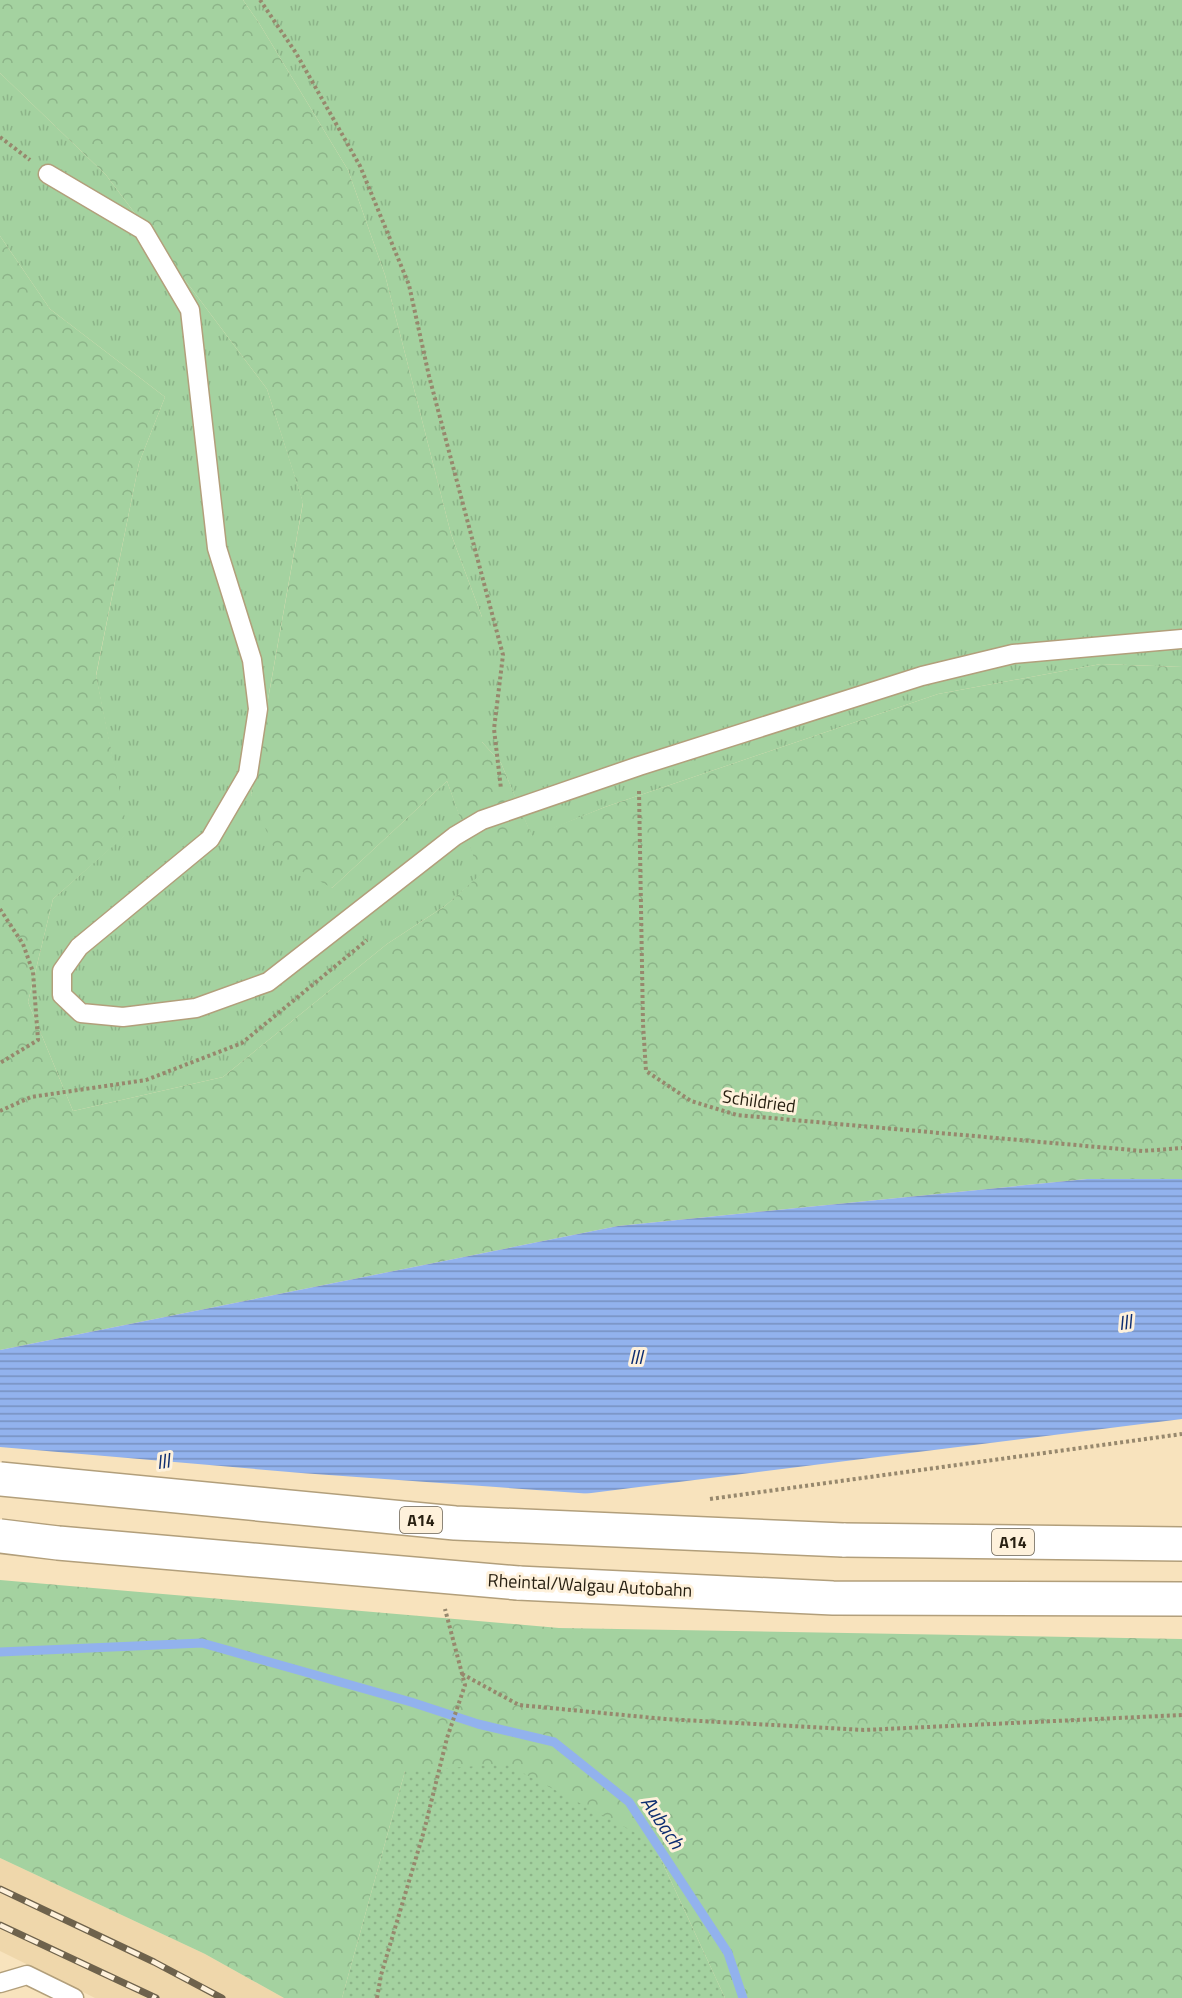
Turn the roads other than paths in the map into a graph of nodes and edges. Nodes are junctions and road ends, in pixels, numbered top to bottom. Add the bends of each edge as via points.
1 (48, 174) road end
2 (1182, 639) edge
3 (0, 1479) edge
4 (0, 1536) edge
5 (1182, 1544) edge
6 (1182, 1599) edge
7 (0, 1983) edge
8 (74, 1998) edge

1 - 2 lane via 143,230 190,310 217,548 252,660 258,710 248,774 210,839 79,947 63,971 62,995 81,1012 123,1017 196,1008 268,982 455,836 482,820 639,766 922,676 1013,654
3 - 5 highway, A14, bridge via 455,1523 843,1540
4 - 6 highway, Rheintal/Walgau Autobahn, bridge via 518,1583 833,1598
7 - 8 lane via 27,1975

